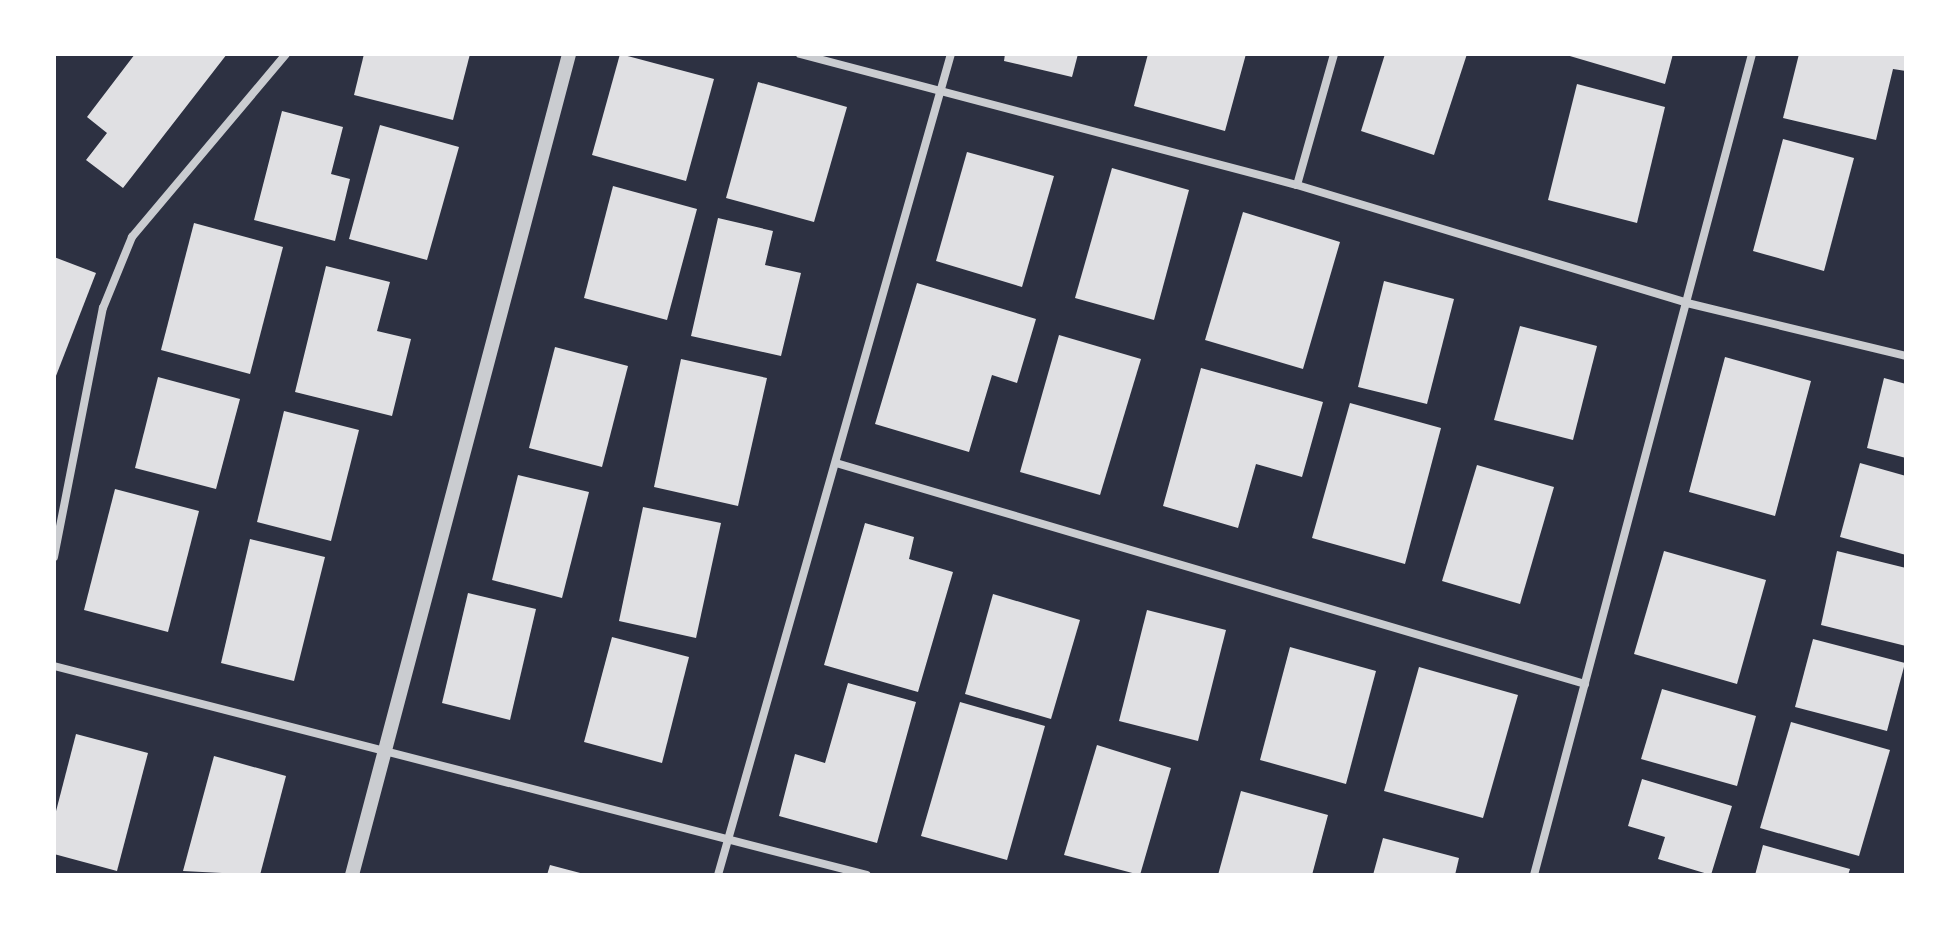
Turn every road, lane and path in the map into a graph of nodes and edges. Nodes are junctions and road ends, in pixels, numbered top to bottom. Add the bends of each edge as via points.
1 (286, 54) edge
2 (569, 54) edge
3 (800, 54) edge
4 (951, 54) edge
5 (1334, 54) edge
6 (1752, 54) edge
7 (941, 91) junction
8 (1297, 185) junction
9 (1687, 303) junction
10 (1906, 356) edge
11 (836, 463) junction
12 (54, 557) edge
13 (54, 666) edge
14 (1585, 684) junction
15 (385, 754) junction
16 (729, 836) junction
17 (352, 875) edge
18 (718, 875) edge
19 (867, 875) edge
20 (1534, 875) edge

1 - 12 street via 132,237 103,308
2 - 15 street
3 - 7 street
4 - 7 street
5 - 8 street
6 - 9 street
7 - 8 street
7 - 11 street
8 - 9 street
9 - 10 street
9 - 14 street
11 - 14 street
11 - 16 street
13 - 15 street
14 - 20 street
15 - 16 street
15 - 17 street
16 - 18 street
16 - 19 street

